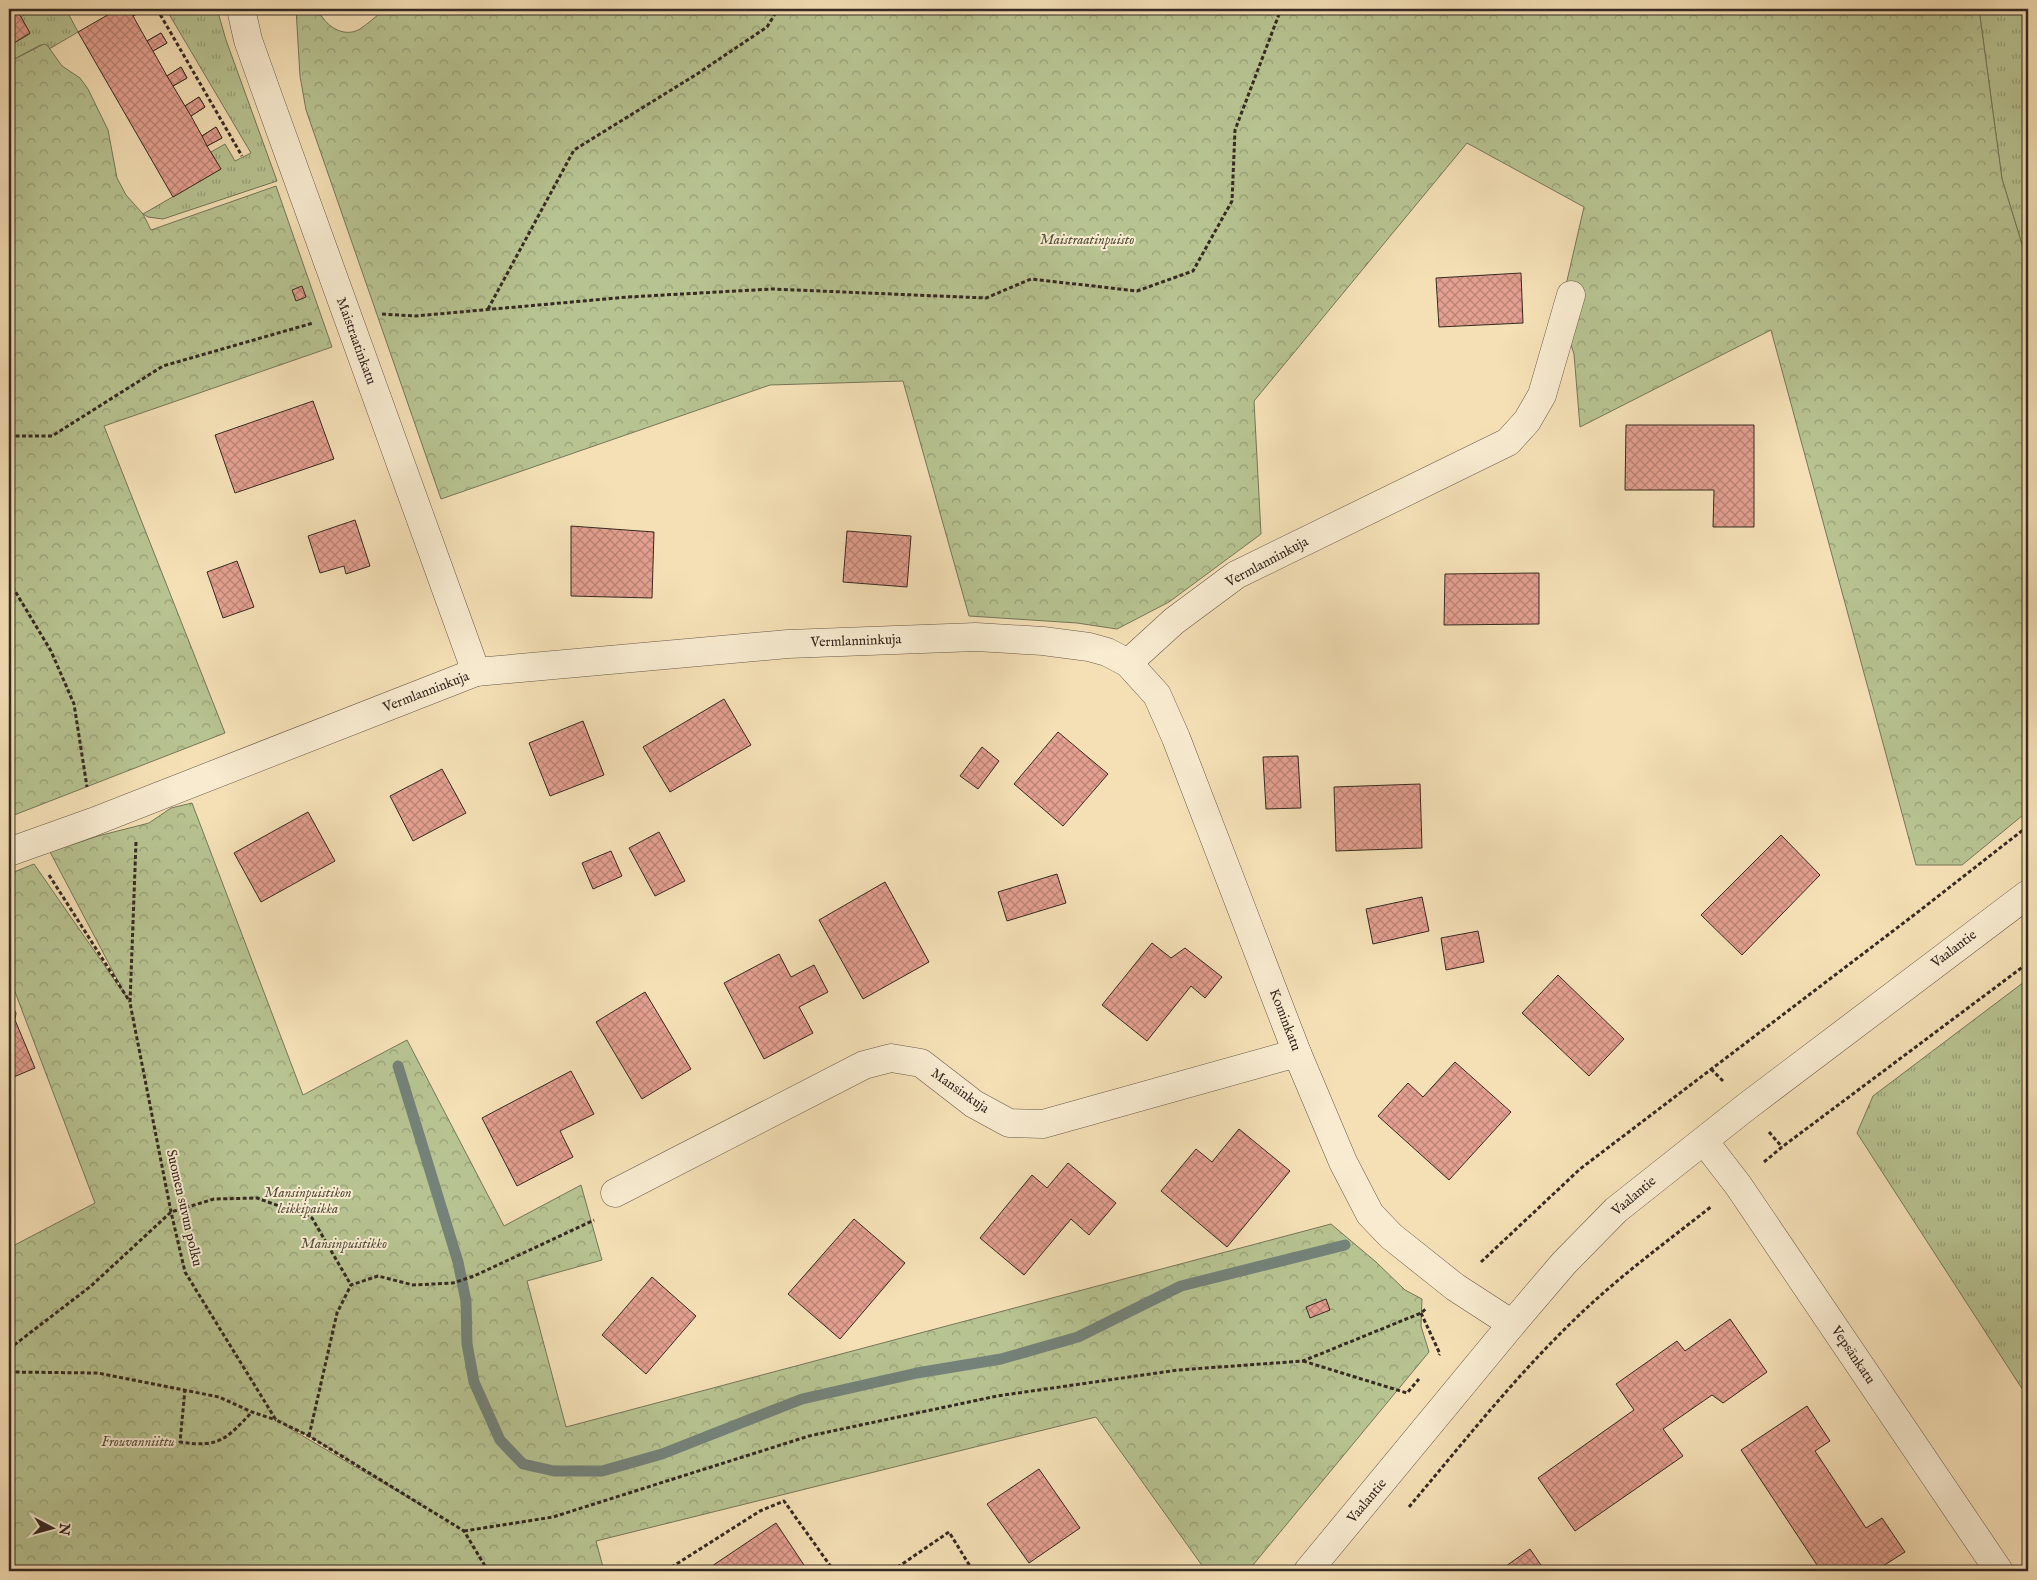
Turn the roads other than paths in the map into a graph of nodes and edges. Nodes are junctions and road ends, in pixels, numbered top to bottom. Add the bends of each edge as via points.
1 (240, 9) edge
2 (1571, 295) dead end
3 (1128, 663) junction
4 (476, 672) junction
5 (19, 848) edge
6 (2028, 894) edge
7 (1297, 1054) junction
8 (1704, 1141) junction
9 (615, 1193) road end
10 (1512, 1324) junction
11 (1308, 1571) edge
12 (1999, 1571) edge

1 - 4 street, Maistraatinkatu via 251,48
2 - 3 street, Vermlanninkuja via 1542,395 1527,421 1508,442 1236,575 1174,620
3 - 4 street, Vermlanninkuja via 1089,647 976,637 788,644
3 - 7 street, Kominkatu via 1157,696 1176,738
4 - 5 street, Vermlanninkuja
6 - 8 street, Vaalantie
7 - 9 street, Mansinkuja via 1042,1124 1009,1123 974,1104 921,1063 891,1058 864,1065
7 - 10 street, Kominkatu via 1343,1162 1370,1214 1454,1287
8 - 10 street, Vaalantie via 1616,1210 1564,1263
8 - 12 street, Vepsänkatu via 1738,1185
10 - 11 street, Vaalantie

